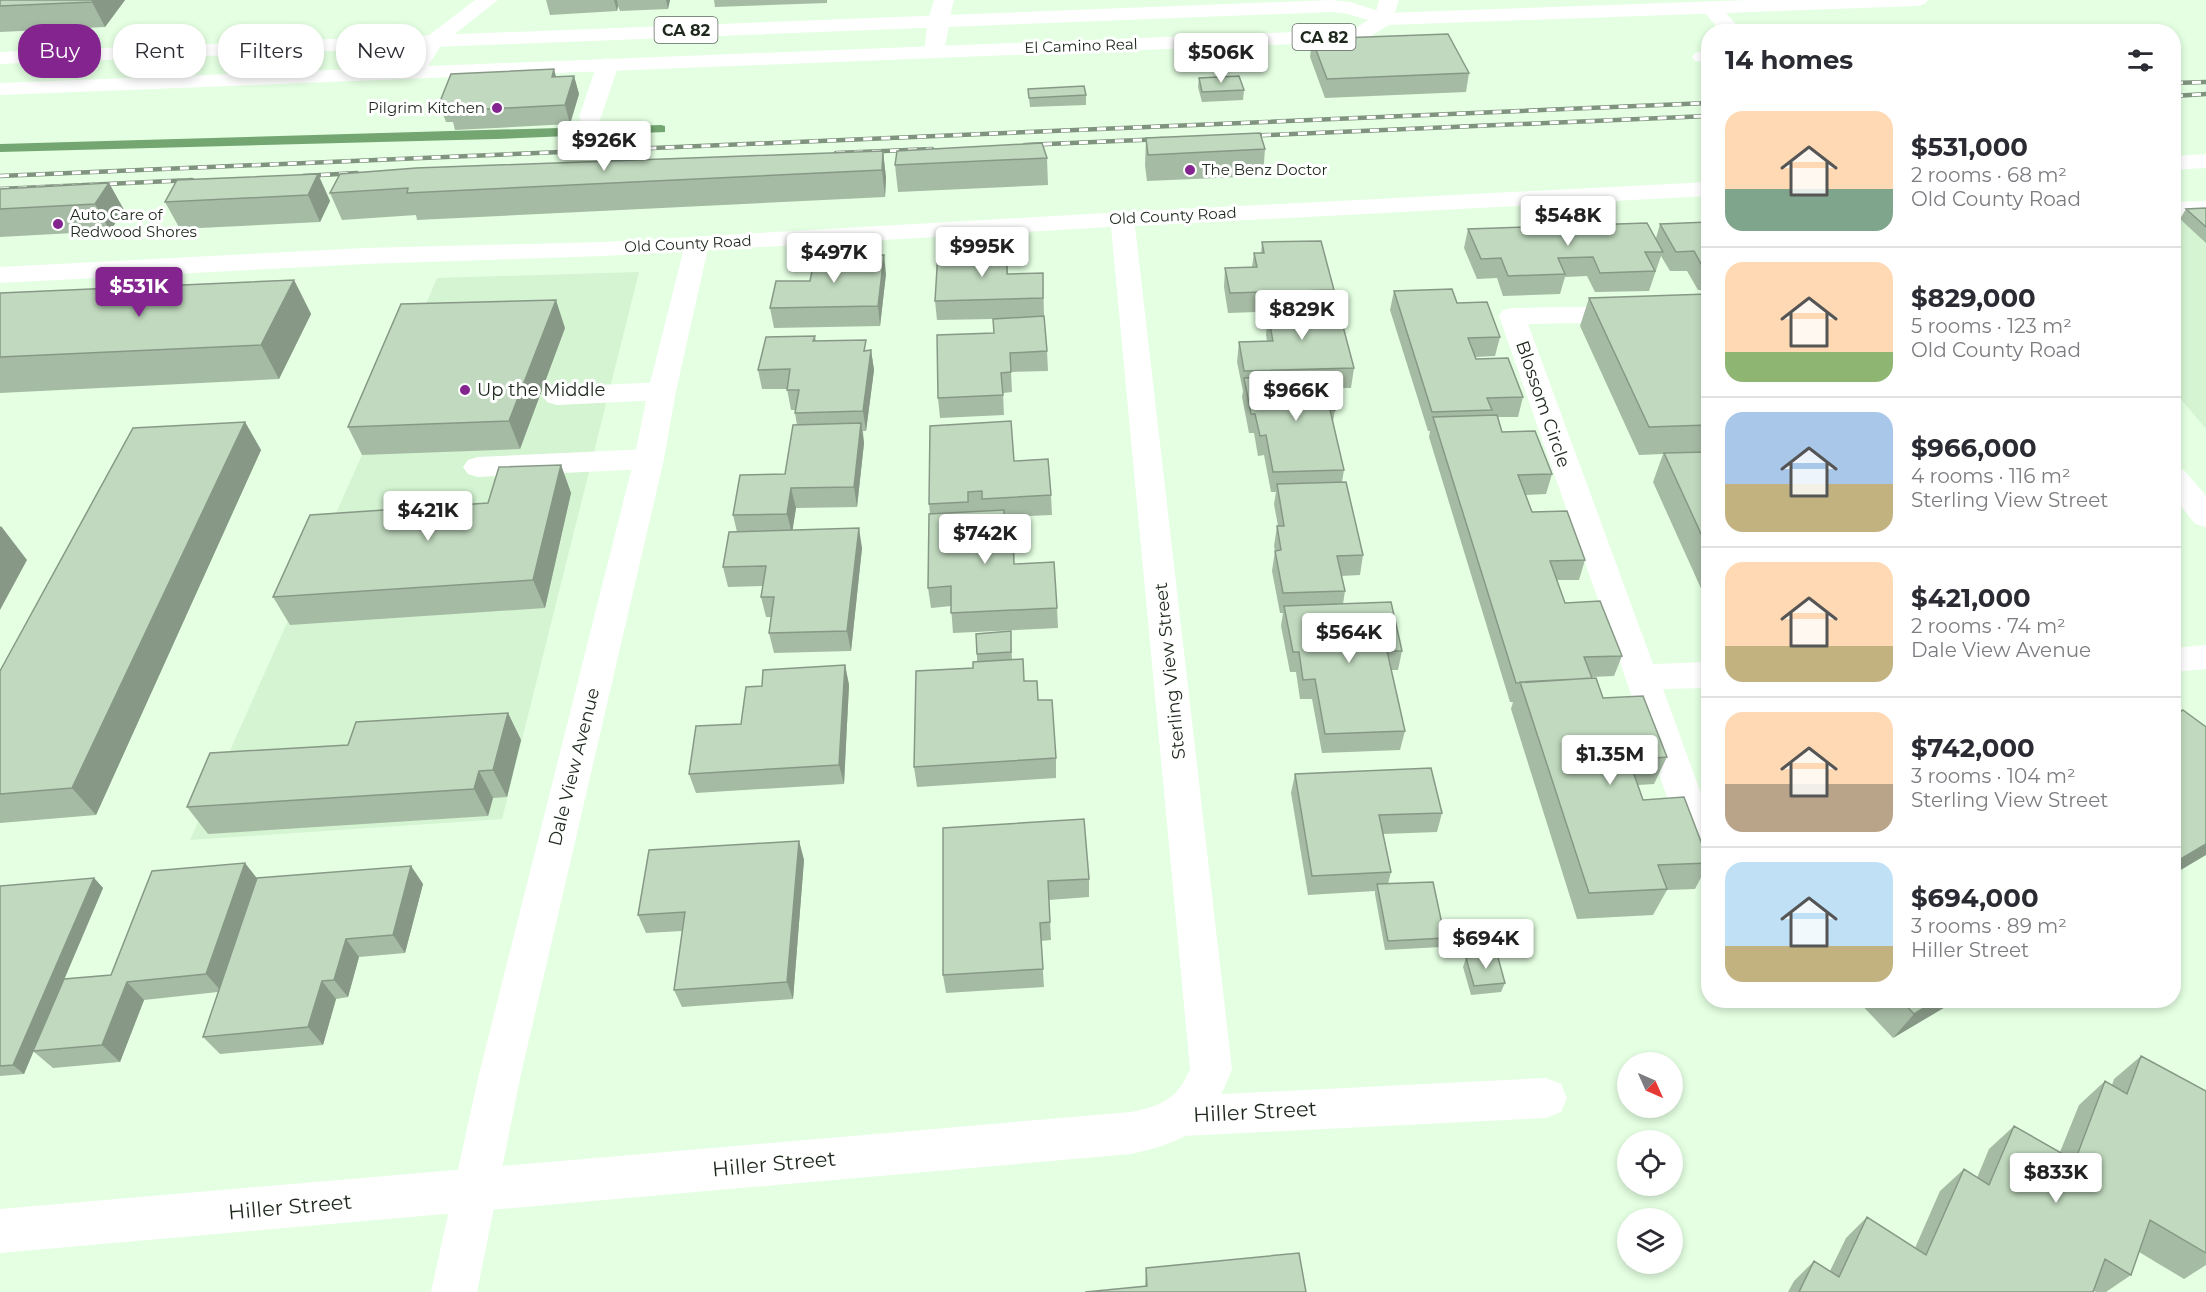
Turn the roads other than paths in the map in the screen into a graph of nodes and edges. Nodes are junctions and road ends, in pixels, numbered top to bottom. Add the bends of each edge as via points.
1 (488, 0) edge
2 (944, 0) edge
3 (1918, 0) edge
4 (1761, 3) edge
5 (1637, 5) edge
6 (1711, 8) junction
7 (1387, 10) edge
8 (938, 20) junction
9 (1726, 24) edge
10 (435, 40) junction
11 (934, 52) junction
12 (426, 53) edge
13 (0, 58) edge
14 (609, 64) junction
15 (426, 71) edge
16 (336, 75) edge
17 (0, 89) edge
18 (590, 117) dead end
19 (2206, 161) edge
20 (2181, 163) edge
21 (1701, 189) edge
22 (2206, 208) edge
23 (2181, 209) edge
24 (1122, 219) junction
25 (697, 243) junction
26 (0, 275) edge
27 (1701, 313) edge
28 (662, 391) junction
29 (557, 396) dead end
30 (649, 459) junction
31 (478, 467) dead end
32 (2181, 486) edge
33 (2206, 517) edge
34 (2206, 657) edge
35 (2181, 659) edge
36 (1701, 675) edge
37 (1640, 677) junction
38 (1701, 842) edge
39 (1546, 1098) dead end
40 (1183, 1116) junction
41 (475, 1191) junction
42 (0, 1231) edge
43 (454, 1292) edge

1 - 10 street
2 - 8 street
3 - 4 street, CA 82
4 - 6 street, CA 82
5 - 6 street, CA 82
5 - 7 street, CA 82
6 - 9 street
7 - 8 street, El Camino Real / CA 82 via 1331,6
7 - 11 street, El Camino Real / CA 82 via 1362,33 1343,36
8 - 10 street, El Camino Real / CA 82
8 - 11 street
10 - 12 street
10 - 13 street, El Camino Real / CA 82
11 - 14 street, El Camino Real / CA 82
14 - 15 street, El Camino Real / CA 82
14 - 18 street
16 - 17 street, El Camino Real / CA 82
19 - 20 street
21 - 24 street, Old County Road
22 - 23 street
24 - 25 street, Old County Road
24 - 40 street, Sterling View Street via 1211,1069 1202,1095
25 - 26 street, Old County Road
25 - 28 street, Dale View Avenue
27 - 37 street, Blossom Circle via 1512,316
28 - 29 street
28 - 30 street, Dale View Avenue
30 - 31 street
30 - 41 street, Dale View Avenue
32 - 33 street
34 - 35 street
36 - 37 street
37 - 38 street, Blossom Circle
39 - 40 street, Hiller Street
40 - 41 street, Hiller Street via 1131,1133
41 - 42 street, Hiller Street
41 - 43 street, Dale View Avenue

